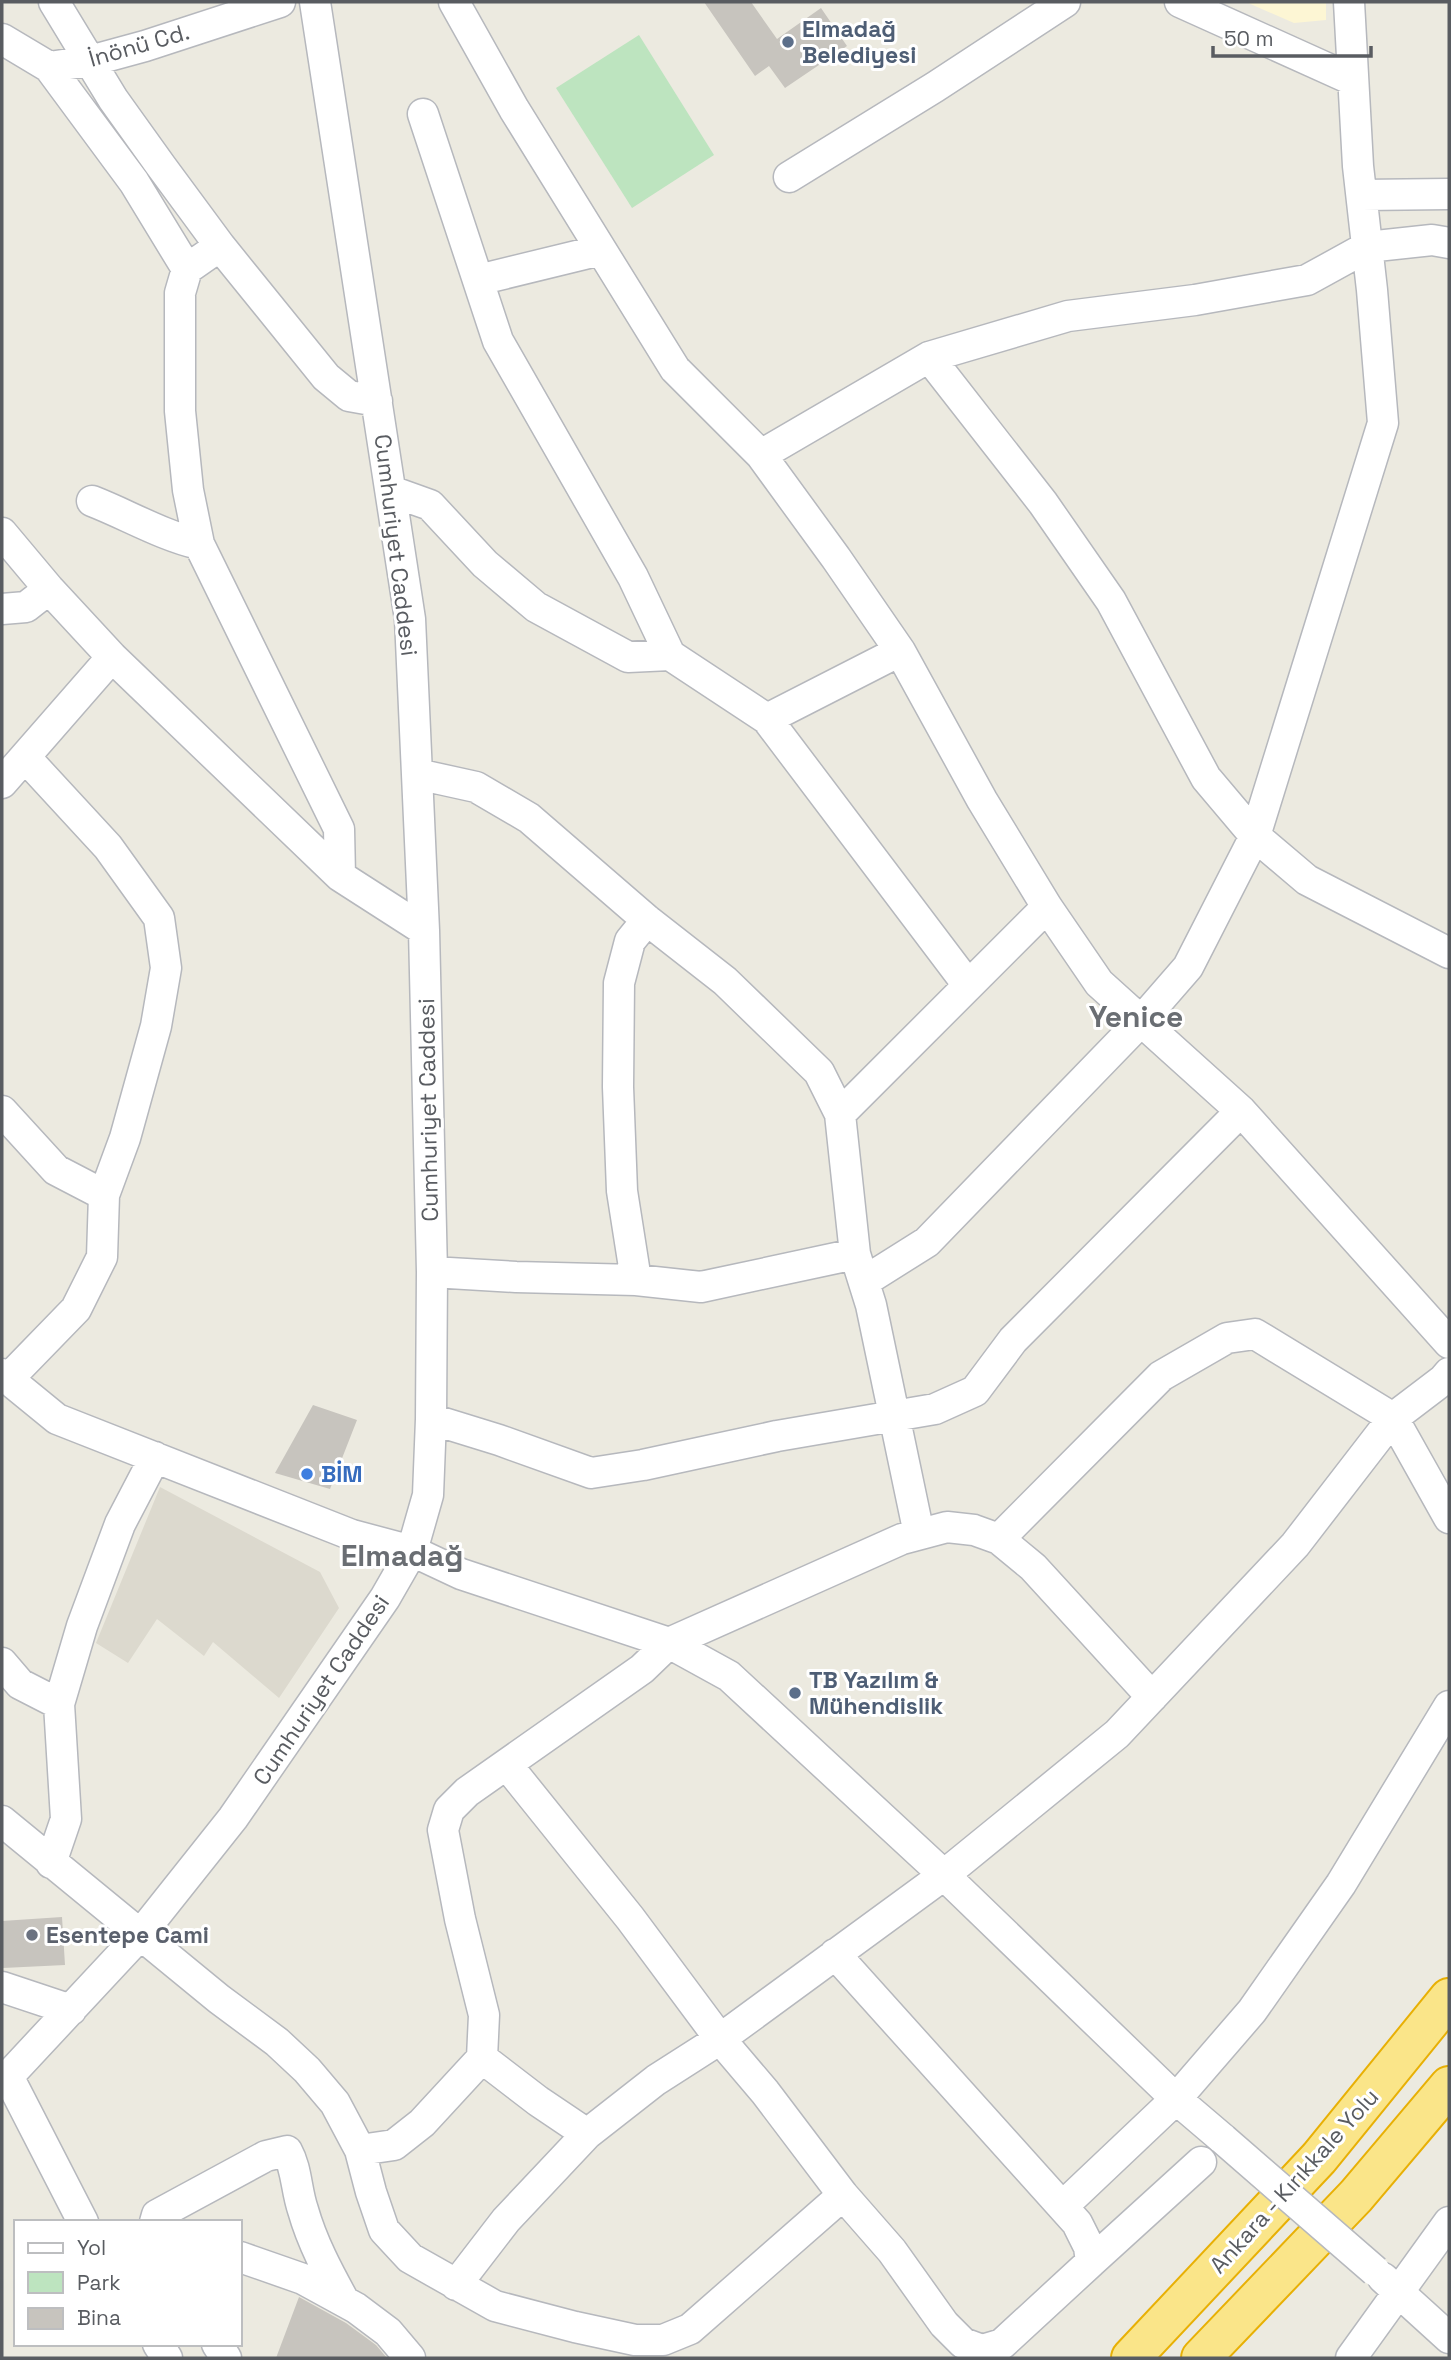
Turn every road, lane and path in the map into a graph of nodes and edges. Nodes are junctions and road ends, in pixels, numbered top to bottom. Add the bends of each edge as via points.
1 (54, 2) edge
2 (280, 2) edge
3 (315, 2) edge
4 (454, 2) edge
5 (1065, 2) edge
6 (1180, 2) edge
7 (1349, 2) edge
8 (2, 39) edge
9 (90, 61) junction
10 (49, 67) junction
11 (1353, 80) junction
12 (424, 114) dead end
13 (789, 177) dead end
14 (1449, 194) edge
15 (1362, 195) junction
16 (1449, 243) edge
17 (220, 246) junction
18 (1367, 247) junction
19 (601, 250) junction
20 (187, 269) junction
21 (478, 280) junction
22 (929, 357) junction
23 (377, 401) junction
24 (761, 455) junction
25 (391, 491) junction
26 (92, 501) dead end
27 (2, 533) edge
28 (199, 544) junction
29 (49, 589) junction
30 (2, 609) edge
31 (900, 651) junction
32 (670, 655) junction
33 (112, 657) junction
34 (767, 719) junction
35 (25, 757) junction
36 (417, 774) junction
37 (2, 783) edge
38 (1255, 836) junction
39 (340, 876) junction
40 (1047, 907) junction
41 (647, 920) junction
42 (424, 930) junction
43 (1449, 953) edge
44 (968, 985) junction
45 (1140, 1021) junction
46 (2, 1111) edge
47 (1241, 1111) junction
48 (840, 1114) junction
49 (104, 1195) junction
50 (860, 1267) junction
51 (432, 1272) junction
52 (636, 1280) junction
53 (1449, 1343) edge
54 (1449, 1373) edge
55 (4, 1377) edge
56 (894, 1415) junction
57 (1393, 1418) junction
58 (431, 1419) junction
59 (155, 1457) junction
60 (1449, 1518) edge
61 (919, 1534) junction
62 (999, 1539) junction
63 (412, 1551) junction
64 (668, 1643) junction
65 (2, 1663) edge
66 (1152, 1697) junction
67 (59, 1704) junction
68 (1449, 1706) edge
69 (507, 1766) junction
70 (2, 1821) edge
71 (51, 1863) junction
72 (944, 1875) junction
73 (140, 1935) junction
74 (835, 1954) junction
75 (2, 1987) edge
76 (1449, 1998) edge
77 (71, 2010) junction
78 (720, 2039) junction
79 (482, 2058) junction
80 (5, 2080) edge
81 (1449, 2086) edge
82 (1176, 2099) junction
83 (587, 2134) junction
84 (360, 2150) junction
85 (1201, 2162) dead end
86 (843, 2195) junction
87 (1063, 2206) junction
88 (82, 2220) edge
89 (156, 2220) edge
90 (1449, 2222) edge
91 (242, 2258) edge
92 (1091, 2262) junction
93 (456, 2285) junction
94 (1399, 2291) junction
95 (344, 2301) junction
96 (1449, 2338) edge
97 (410, 2358) edge
98 (1131, 2358) edge
99 (1201, 2358) edge
100 (1351, 2358) edge

1 - 9 street
2 - 9 street, İnönü Cd.
3 - 23 street, Cumhuriyet Caddesi
4 - 19 street
5 - 13 street
6 - 11 street
7 - 11 street
8 - 10 street
9 - 10 street, İnönü Cd.
9 - 17 street
10 - 20 street via 134,182
11 - 15 street
12 - 21 street
14 - 15 street
15 - 18 street
16 - 18 street via 1432,240
17 - 20 street
17 - 23 street via 326,377 349,396
18 - 22 street via 1307,280 1068,316
18 - 38 street via 1383,423
19 - 21 street
19 - 24 street via 675,369
20 - 28 street via 180,293 180,411
21 - 32 street via 498,341 632,577
22 - 24 street
22 - 38 street via 1043,503 1111,601 1206,778
23 - 25 street, Cumhuriyet Caddesi
24 - 31 street
25 - 32 street via 430,505 485,564 536,607 628,657
25 - 36 street, Cumhuriyet Caddesi via 410,619
26 - 28 street via 173,538
27 - 29 street
28 - 39 street via 339,829
29 - 30 street via 26,607
29 - 33 street
31 - 34 street
31 - 40 street
32 - 34 street
33 - 35 street
33 - 39 street
34 - 44 street
35 - 37 street
35 - 49 street via 108,847 159,918 166,968 156,1026
36 - 41 street via 476,788 529,818
36 - 42 street, Cumhuriyet Caddesi
38 - 43 street via 1307,880
38 - 45 street via 1188,967
39 - 42 street
40 - 44 street
40 - 45 street via 1099,983
41 - 48 street via 725,981 819,1072
41 - 52 street via 630,940 619,983 622,1191
42 - 51 street, Cumhuriyet Caddesi
44 - 48 street
45 - 47 street
45 - 50 street via 927,1242
46 - 49 street via 56,1170
47 - 53 street
47 - 56 street via 1013,1340 975,1391 935,1409
48 - 50 street
49 - 55 street via 102,1257 76,1309
50 - 52 street via 701,1287
50 - 56 street
51 - 52 street
51 - 58 street, Cumhuriyet Caddesi
54 - 57 street
55 - 59 street via 57,1419
56 - 58 street via 591,1473
56 - 61 street
57 - 60 street
57 - 62 street via 1255,1334 1227,1338 1161,1376
57 - 66 street via 1295,1545
58 - 63 street, Cumhuriyet Caddesi via 428,1495
59 - 63 street via 352,1535
59 - 67 street via 120,1524
61 - 62 street via 947,1527
61 - 64 street
62 - 66 street via 1033,1567
63 - 64 street via 461,1574
63 - 73 street, Cumhuriyet Caddesi via 385,1598 233,1818
64 - 69 street via 642,1669
64 - 72 street via 729,1676
65 - 67 street via 20,1684
66 - 72 street via 1117,1734
67 - 71 street via 66,1819
68 - 82 street via 1341,1884 1252,2011
69 - 78 street
69 - 79 street via 449,1810 443,1830 484,2015
70 - 71 street
71 - 73 street
72 - 74 street
72 - 82 street
73 - 77 street, Cumhuriyet Caddesi
73 - 84 street via 307,2070 335,2103
74 - 78 street
74 - 87 street
75 - 77 street
76 - 98 highway, Ankara - Kırıkkale Yolu via 1319,2158
77 - 80 street, Cumhuriyet Caddesi
78 - 83 street via 656,2080
78 - 86 street
79 - 83 street
79 - 84 street via 422,2123 394,2144
80 - 88 street
81 - 99 highway via 1356,2196
82 - 87 street
82 - 94 street, bridge
83 - 93 street via 506,2220
84 - 93 street via 384,2230 410,2258
85 - 92 street
86 - 92 street via 892,2251 944,2324 963,2343 982,2350 1002,2344
86 - 93 street via 690,2329 663,2340 635,2340 495,2306
87 - 92 street via 1077,2223
89 - 95 street via 157,2215 266,2156 287,2151 319,2255
90 - 94 street
91 - 95 street via 303,2279
94 - 96 street
94 - 100 street
95 - 97 street via 388,2332

